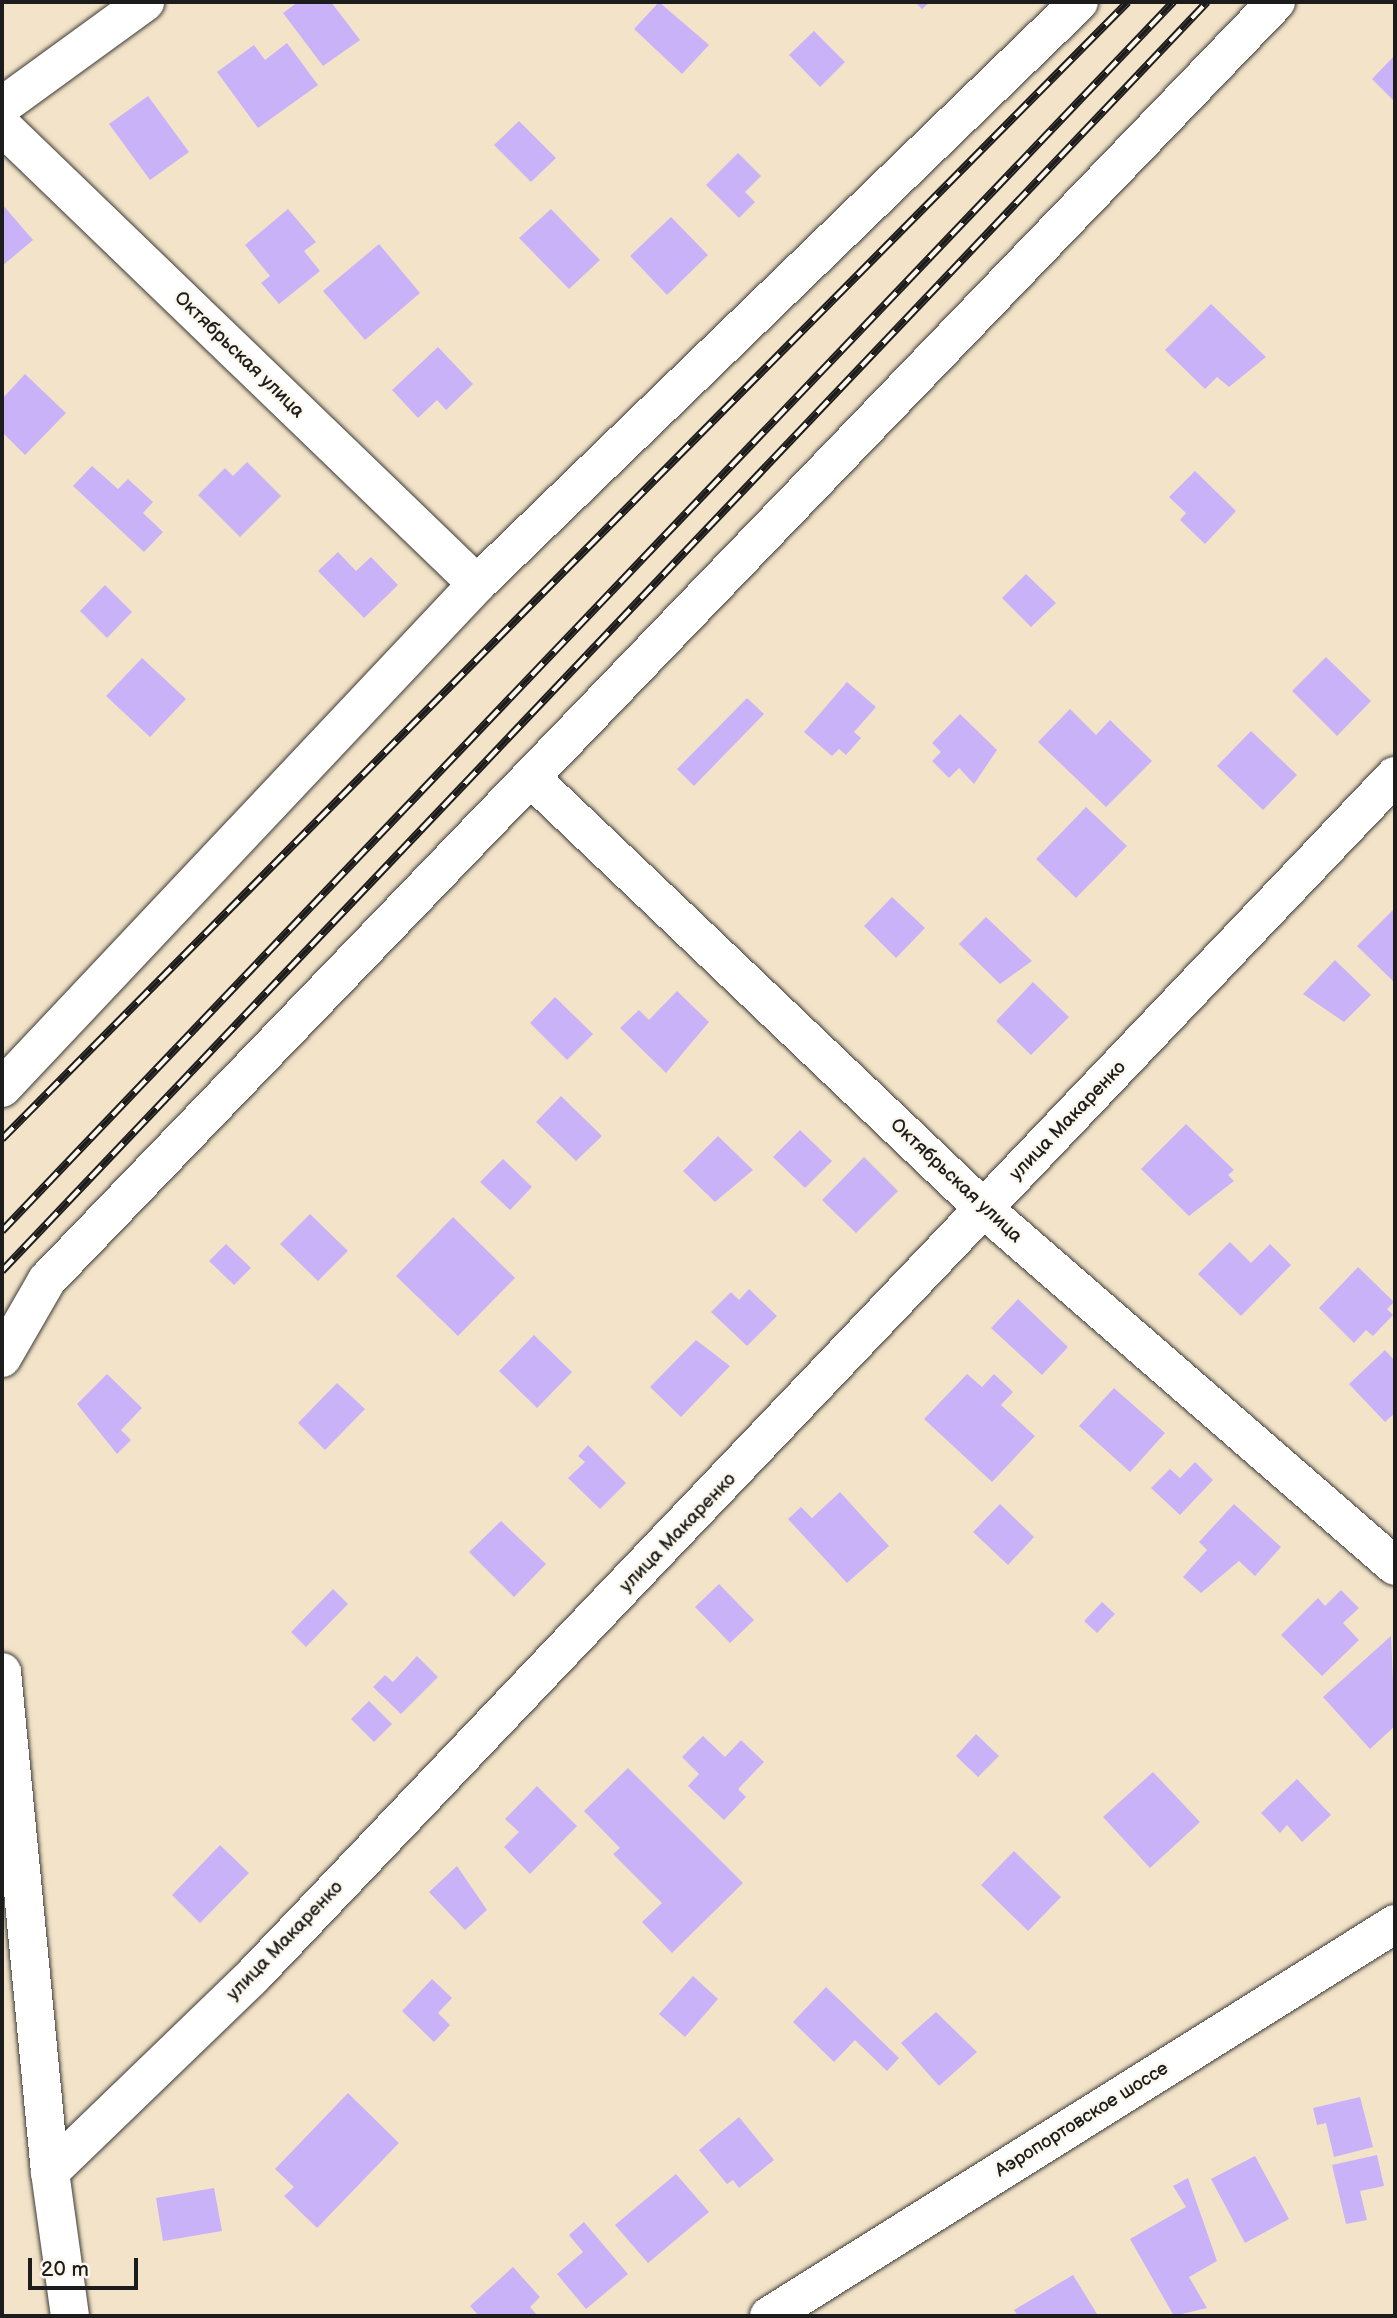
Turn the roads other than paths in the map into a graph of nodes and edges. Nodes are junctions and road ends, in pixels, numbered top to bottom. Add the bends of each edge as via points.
1 (145, 2) edge
2 (1079, 2) edge
3 (1276, 2) edge
4 (2, 106) edge
5 (2, 126) edge
6 (477, 584) junction
7 (1395, 776) edge
8 (532, 779) junction
9 (2, 1088) edge
10 (984, 1209) junction
11 (2, 1358) edge
12 (1395, 1566) edge
13 (2, 1672) edge
14 (1395, 1924) edge
15 (50, 2172) junction
16 (71, 2316) edge
17 (769, 2316) edge

1 - 4 street
2 - 6 street
3 - 8 street
5 - 6 street, Октябрьская улица
6 - 9 street
7 - 10 street, улица Макаренко
8 - 10 street, Октябрьская улица
8 - 11 street via 47,1280
10 - 12 street, Октябрьская улица
10 - 15 street, улица Макаренко via 252,1977
13 - 15 street
14 - 17 street, Аэропортовское шоссе
15 - 16 street

